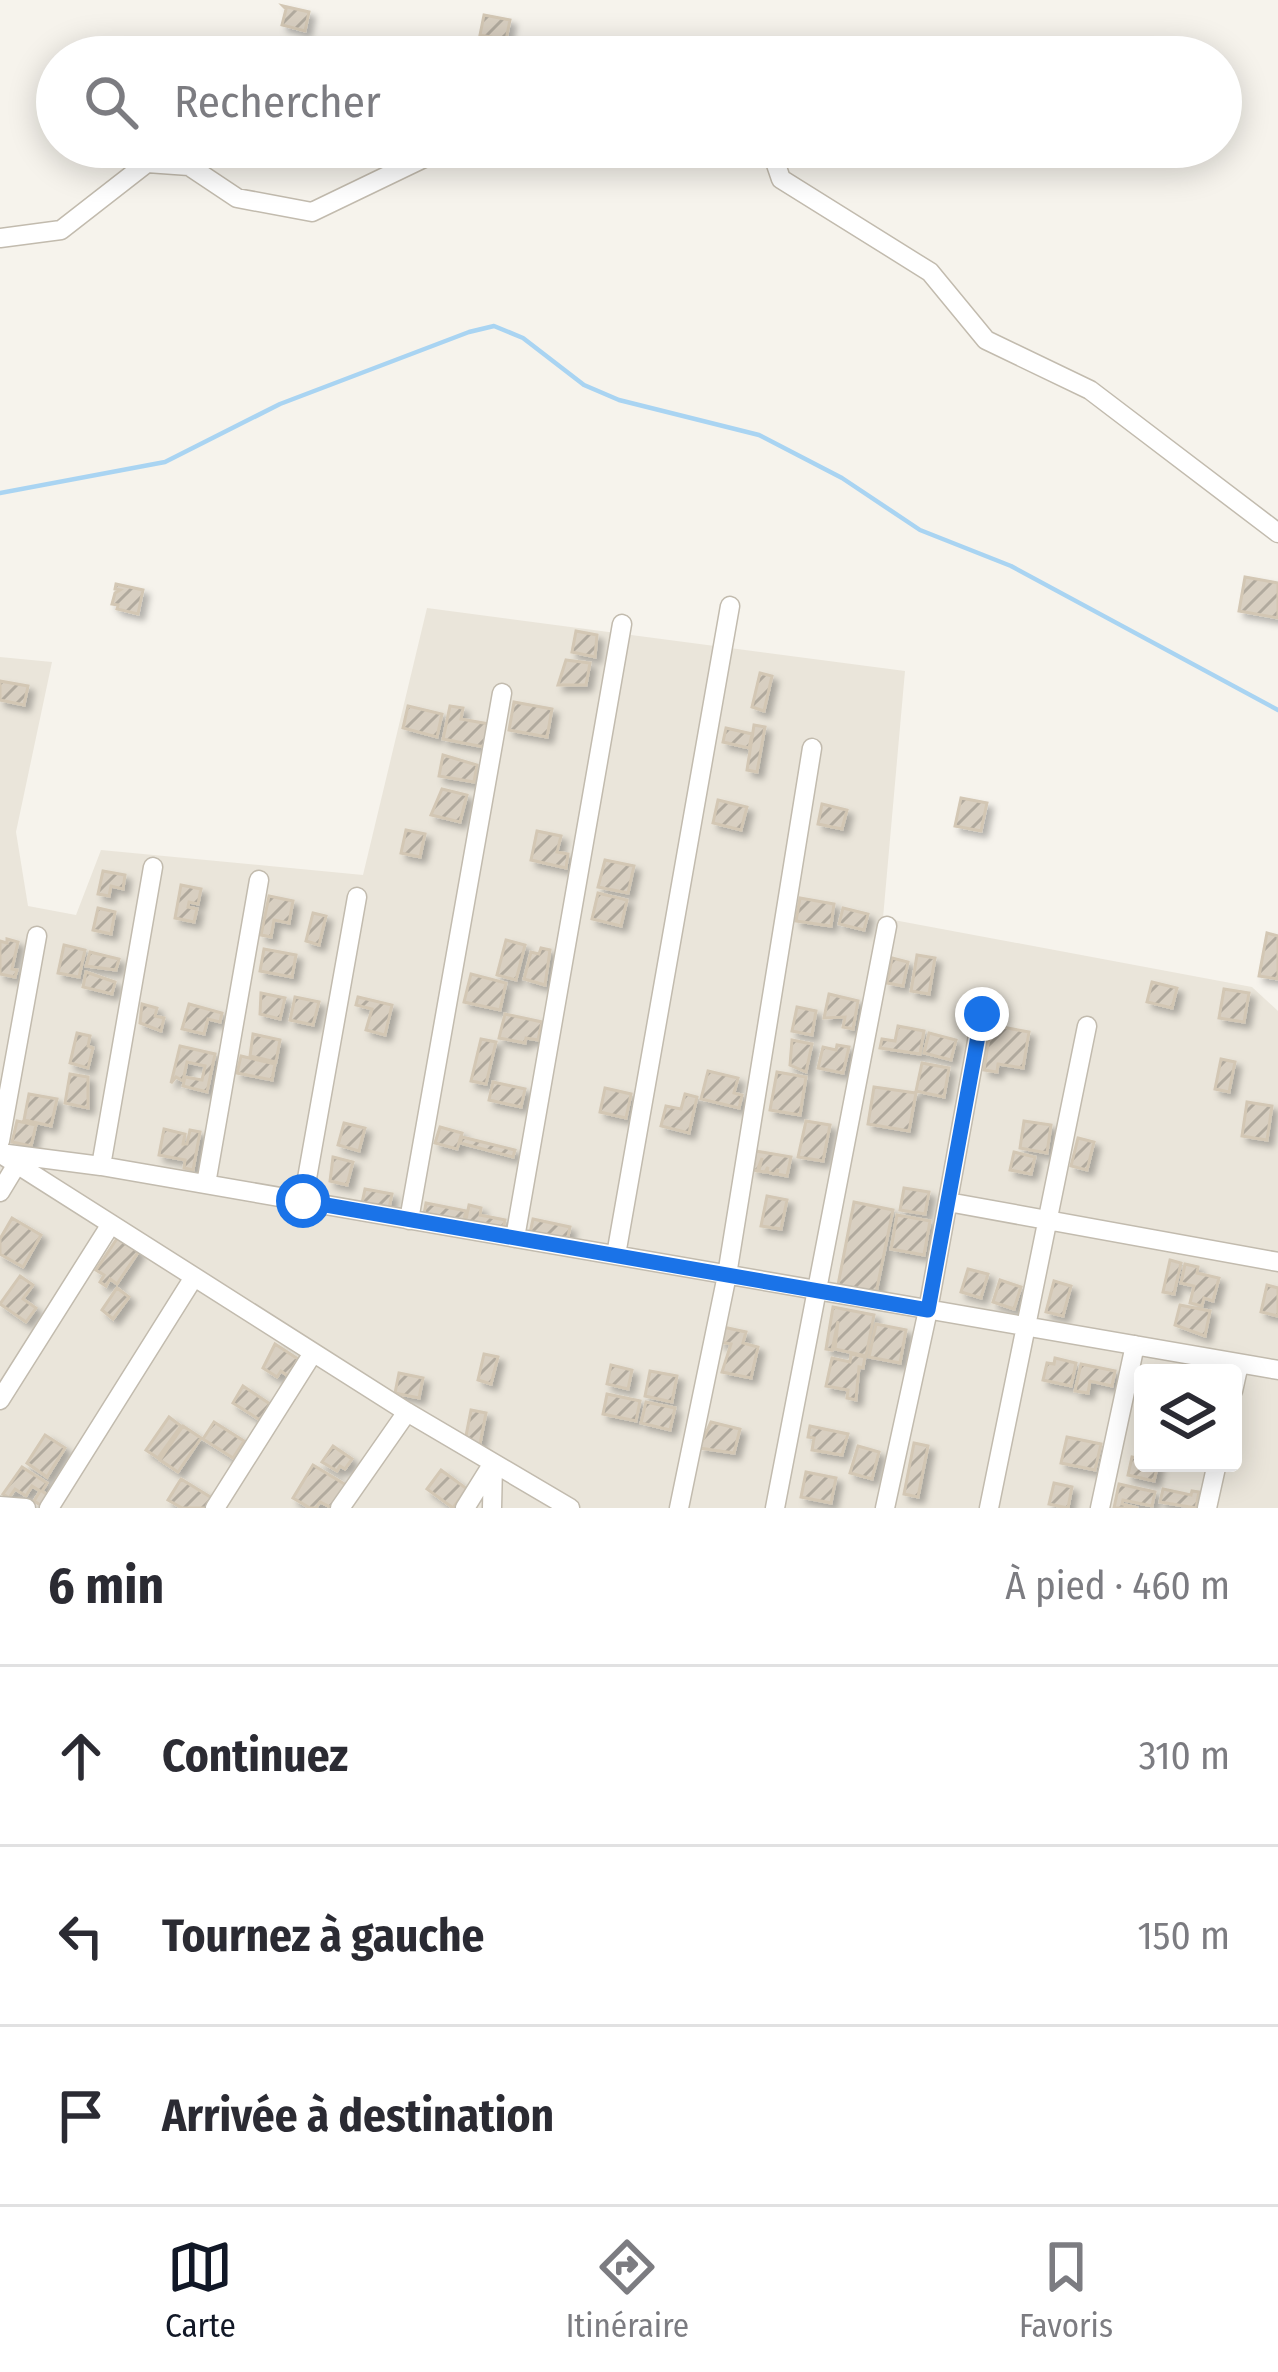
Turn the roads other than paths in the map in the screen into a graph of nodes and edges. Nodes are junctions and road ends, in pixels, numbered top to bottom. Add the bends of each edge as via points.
1 (141, 168) edge
2 (192, 168) edge
3 (403, 168) edge
4 (777, 168) edge
5 (0, 238) edge
6 (1278, 533) edge
7 (730, 606) dead end
8 (622, 624) dead end
9 (502, 693) dead end
10 (812, 748) dead end
11 (153, 867) dead end
12 (259, 880) dead end
13 (357, 897) dead end
14 (887, 926) dead end
15 (37, 936) dead end
16 (982, 1014) dead end
17 (1087, 1026) dead end
18 (0, 1141) edge
19 (6, 1157) edge
20 (101, 1166) junction
21 (206, 1184) junction
22 (0, 1192) edge
23 (303, 1201) junction
24 (947, 1202) junction
25 (410, 1220) junction
26 (1048, 1220) junction
27 (111, 1224) junction
28 (515, 1238) junction
29 (616, 1256) junction
30 (1278, 1262) edge
31 (727, 1275) junction
32 (194, 1277) junction
33 (817, 1290) junction
34 (928, 1310) junction
35 (1026, 1327) junction
36 (1135, 1346) junction
37 (313, 1353) junction
38 (1239, 1364) edge
39 (1242, 1364) edge
40 (1278, 1370) edge
41 (0, 1400) edge
42 (407, 1412) junction
43 (493, 1463) junction
44 (1215, 1472) edge
45 (0, 1506) edge
46 (26, 1508) edge
47 (49, 1508) edge
48 (215, 1508) edge
49 (340, 1508) edge
50 (464, 1508) edge
51 (491, 1508) edge
52 (570, 1508) edge
53 (679, 1508) edge
54 (775, 1508) edge
55 (885, 1508) edge
56 (989, 1508) edge
57 (1100, 1508) edge
58 (1207, 1508) edge

1 - 5 street via 61,230
2 - 3 street via 237,198 312,212
4 - 6 street via 781,179 930,272 986,340 1090,390
7 - 29 street
8 - 28 street
9 - 25 street
10 - 31 street
11 - 20 street
12 - 21 street
13 - 23 street
14 - 33 street
15 - 18 street
16 - 24 street
17 - 26 street
19 - 20 street
19 - 22 street
19 - 27 street
20 - 21 street
21 - 23 street
23 - 25 street
24 - 26 street
24 - 34 street
25 - 28 street
26 - 30 street
26 - 35 street
27 - 32 street
27 - 41 street
28 - 29 street
29 - 31 street
31 - 33 street
31 - 53 street
32 - 37 street
32 - 47 street
33 - 34 street
33 - 54 street
34 - 35 street
34 - 55 street
35 - 36 street
35 - 56 street
36 - 38 street
36 - 57 street
37 - 42 street
37 - 48 street
39 - 40 street
42 - 43 street
42 - 49 street
43 - 50 street
43 - 51 street
43 - 52 street
44 - 58 street
45 - 46 street

